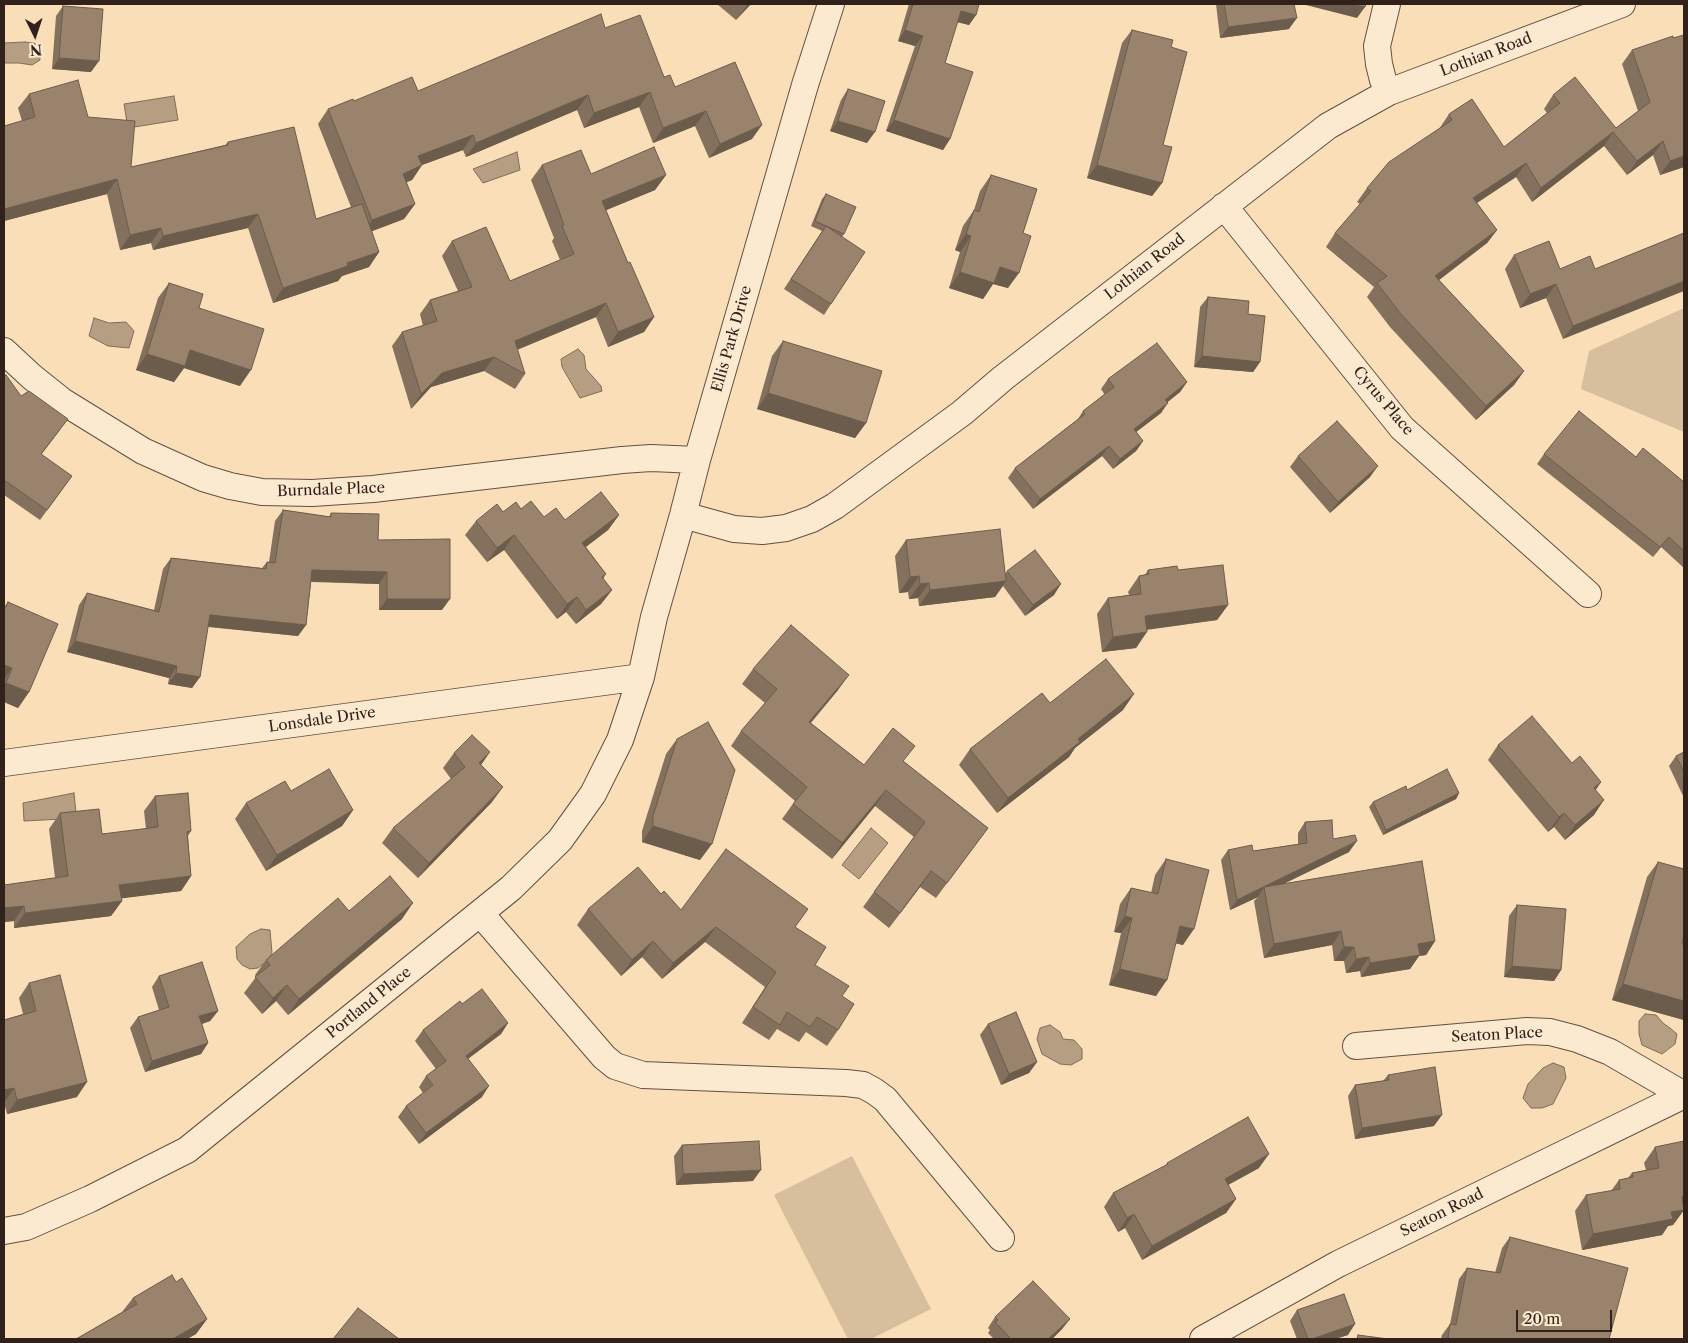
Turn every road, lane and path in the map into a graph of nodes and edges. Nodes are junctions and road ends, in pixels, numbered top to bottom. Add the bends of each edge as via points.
1 (831, 4) edge
2 (1387, 4) edge
3 (1622, 4) edge
4 (1389, 92) junction
5 (1224, 206) junction
6 (4, 351) edge
7 (697, 460) junction
8 (683, 515) junction
9 (1588, 594) dead end
10 (641, 677) junction
11 (4, 763) edge
12 (480, 913) junction
13 (1356, 1046) dead end
14 (1684, 1095) edge
15 (4, 1231) edge
16 (1001, 1238) dead end
17 (1204, 1339) edge

1 - 7 street, Ellis Park Drive
2 - 4 street via 1378,46 1379,64
3 - 4 street, Lothian Road
4 - 5 street, Lothian Road via 1328,126
5 - 8 street, Lothian Road via 962,413 835,506 786,528 762,531 734,529
5 - 9 street, Cyrus Place via 1402,428
6 - 7 street, Burndale Place via 62,401 143,451 203,478 262,492 373,489 622,460
7 - 8 street, Ellis Park Drive
8 - 10 street, Ellis Park Drive
10 - 11 street, Lonsdale Drive
10 - 12 street, Portland Place via 620,740 593,794 560,840
12 - 15 street, Portland Place via 187,1150 90,1199 26,1227
12 - 16 street via 615,1066 643,1075 863,1085 885,1099
13 - 14 street, Seaton Place via 1528,1031 1550,1032 1610,1052
14 - 17 street, Seaton Road via 1338,1264

